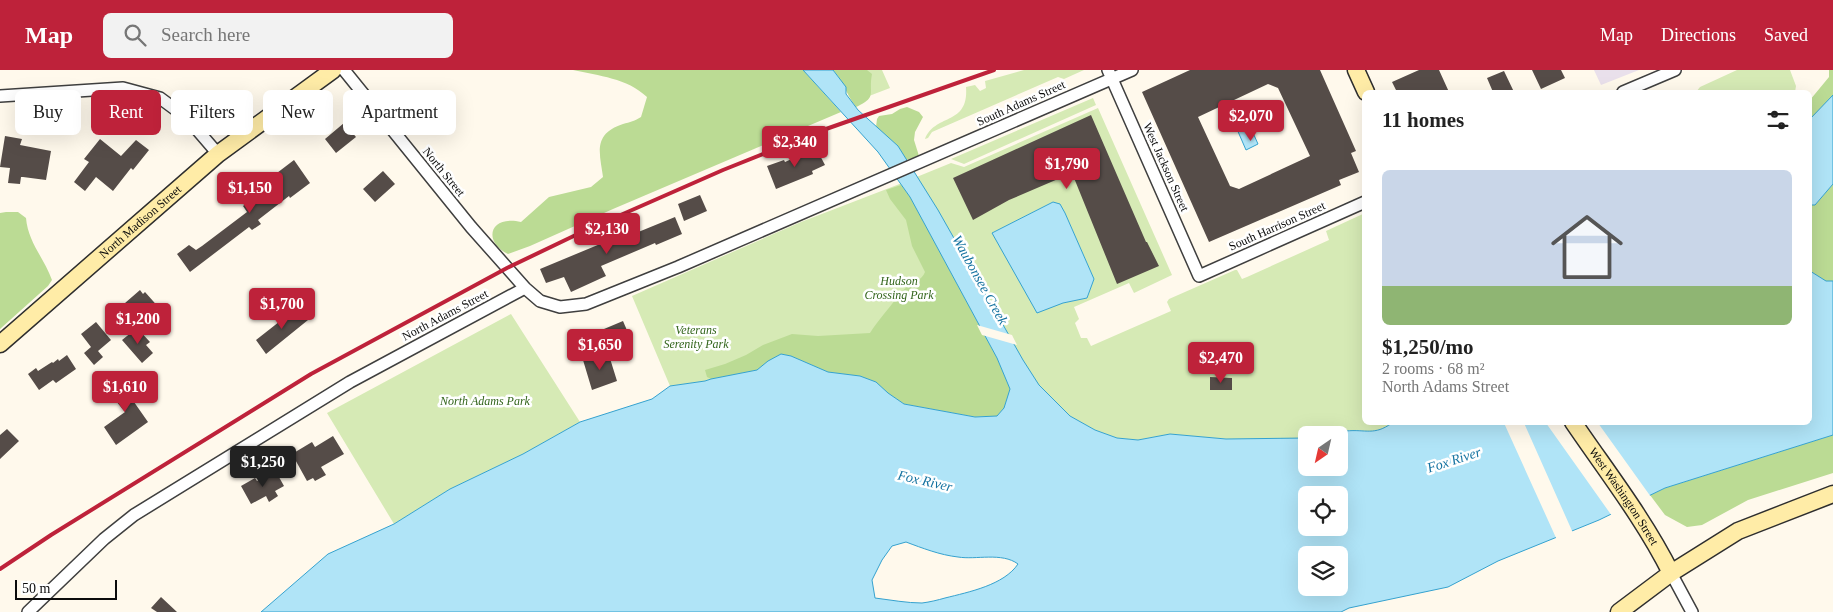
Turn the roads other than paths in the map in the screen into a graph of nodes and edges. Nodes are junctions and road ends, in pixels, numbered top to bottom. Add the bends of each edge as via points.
1 (333, 70) edge
2 (344, 70) edge
3 (1132, 70) edge
4 (1356, 70) edge
5 (1675, 70) edge
6 (1110, 74) edge
7 (1365, 90) edge
8 (1628, 90) edge
9 (0, 96) edge
10 (218, 154) junction
11 (1362, 203) edge
12 (1200, 276) joint
13 (525, 288) junction
14 (0, 344) edge
15 (1575, 425) edge
16 (1832, 498) edge
17 (1671, 573) junction
18 (28, 612) edge
19 (1619, 612) edge
20 (1692, 612) edge

1 - 10 main road, North Madison Street
2 - 13 street, North Street via 471,227
3 - 6 street, South Adams Street
4 - 7 main road
5 - 8 street
6 - 12 street, West Jackson Street
6 - 13 street, South Adams Street via 921,163 586,304 560,307 540,301
9 - 10 street via 123,88 160,98 187,118
10 - 14 main road, North Madison Street
11 - 12 street, South Harrison Street
13 - 18 street, North Adams Street via 350,382 134,515 104,539
15 - 17 main road, West Washington Street via 1639,516
16 - 17 main road via 1738,531
17 - 19 main road
17 - 20 street

